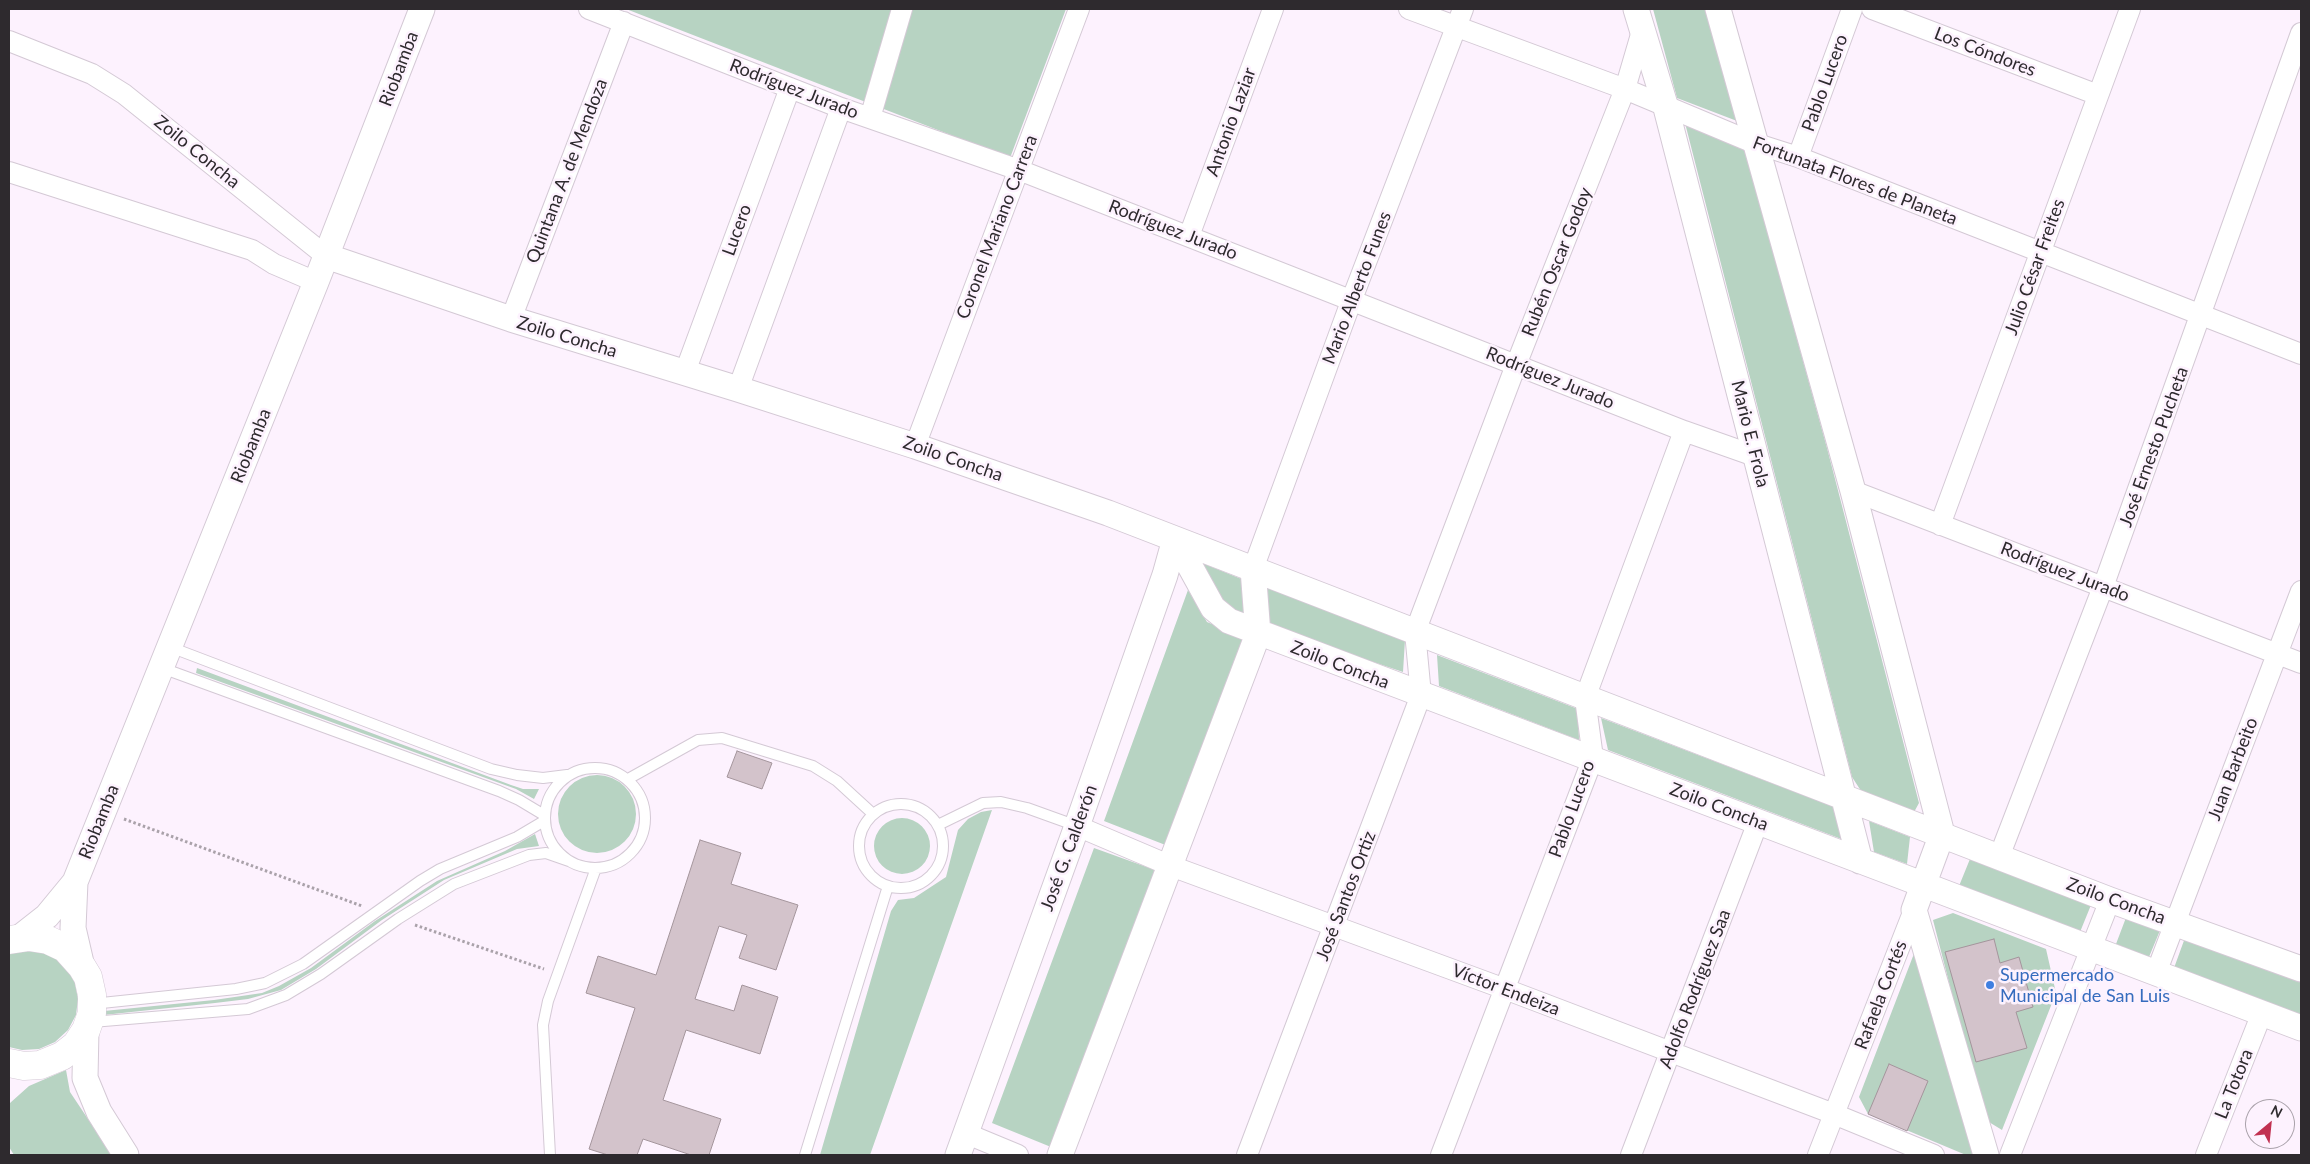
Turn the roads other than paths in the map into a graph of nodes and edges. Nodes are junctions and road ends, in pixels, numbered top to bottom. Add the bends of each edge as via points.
1 (422, 9) edge
2 (590, 9) edge
3 (902, 9) edge
4 (1079, 9) edge
5 (1273, 9) edge
6 (1409, 9) edge
7 (1718, 9) edge
8 (1852, 9) edge
9 (1872, 9) edge
10 (2130, 9) edge
11 (1460, 18) edge
12 (1639, 20) edge
13 (624, 22) junction
14 (2301, 34) edge
15 (9, 41) edge
16 (790, 88) junction
17 (1625, 89) junction
18 (2098, 95) junction
19 (841, 108) junction
20 (1666, 108) junction
21 (870, 118) junction
22 (1754, 143) junction
23 (1798, 157) junction
24 (1019, 170) junction
25 (9, 172) edge
26 (1189, 236) junction
27 (2040, 252) junction
28 (326, 256) junction
29 (316, 282) junction
30 (1352, 300) junction
31 (2202, 314) junction
32 (510, 319) junction
33 (2301, 354) edge
34 (1516, 365) junction
35 (685, 372) junction
36 (738, 389) junction
37 (1684, 431) junction
38 (915, 446) junction
39 (1756, 456) junction
40 (1853, 491) junction
41 (1940, 525) junction
42 (1175, 539) junction
43 (1253, 569) junction
44 (2104, 587) junction
45 (2301, 591) edge
46 (1415, 632) junction
47 (1258, 634) junction
48 (2278, 653) junction
49 (166, 657) junction
50 (2301, 663) edge
51 (1421, 696) junction
52 (1585, 698) junction
53 (1593, 758) junction
54 (567, 776) junction
55 (628, 778) junction
56 (1844, 797) junction
57 (872, 814) junction
58 (544, 818) junction
59 (1758, 822) junction
60 (938, 825) junction
61 (1077, 826) junction
62 (1942, 834) junction
63 (1999, 857) junction
64 (569, 861) junction
65 (1860, 861) junction
66 (1171, 866) junction
67 (596, 868) junction
68 (74, 882) junction
69 (1924, 885) junction
70 (888, 886) junction
71 (2110, 900) junction
72 (1914, 910) junction
73 (2175, 922) junction
74 (1335, 926) junction
75 (12, 938) edge
76 (2090, 947) junction
77 (82, 967) junction
78 (2301, 969) edge
79 (2156, 973) junction
80 (1505, 989) junction
81 (2262, 1013) junction
82 (89, 1019) junction
83 (2301, 1028) edge
84 (1672, 1053) junction
85 (9, 1063) edge
86 (46, 1064) junction
87 (9, 1087) edge
88 (1834, 1114) junction
89 (961, 1144) edge
90 (126, 1155) edge
91 (550, 1155) edge
92 (805, 1155) edge
93 (1018, 1155) edge
94 (1060, 1155) edge
95 (1247, 1155) edge
96 (1441, 1155) edge
97 (1631, 1155) edge
98 (1818, 1155) edge
99 (1934, 1155) edge
100 (1986, 1155) edge
101 (2010, 1155) edge
102 (2206, 1155) edge

1 - 28 street, Riobamba
2 - 13 street, Rodríguez Jurado
3 - 21 street
4 - 24 street, Coronel Mariano Carrera
5 - 26 street, Antonio Laziar
6 - 11 street, Fortunata Flores de Planeta
7 - 22 street
8 - 23 street, Pablo Lucero
9 - 18 street, Los Cóndores
10 - 18 street, Julio César Freites
11 - 17 street, Fortunata Flores de Planeta
11 - 30 street, Mario Alberto Funes
12 - 17 street, Rubén Oscar Godoy
12 - 20 street, Mario E. Frola
13 - 16 street, Rodríguez Jurado
13 - 32 street, Quintana A. de Mendoza
14 - 31 street, José Ernesto Pucheta
15 - 28 street, Zoilo Concha via 92,74 124,94
16 - 19 street, Rodríguez Jurado
16 - 35 street, Lucero
17 - 20 street, Fortunata Flores de Planeta
17 - 34 street, Rubén Oscar Godoy
18 - 27 street, Julio César Freites
19 - 21 street, Rodríguez Jurado
19 - 36 street
20 - 22 street, Fortunata Flores de Planeta
20 - 39 street, Mario E. Frola
21 - 24 street, Rodríguez Jurado
22 - 23 street, Fortunata Flores de Planeta
22 - 40 street
23 - 27 street, Fortunata Flores de Planeta
24 - 26 street, Rodríguez Jurado
24 - 38 street, Coronel Mariano Carrera
25 - 29 street via 252,250 274,264
26 - 30 street, Rodríguez Jurado
27 - 31 street, Fortunata Flores de Planeta
27 - 41 street, Julio César Freites
28 - 29 street, Riobamba
28 - 32 street, Zoilo Concha
29 - 49 street, Riobamba
30 - 34 street, Rodríguez Jurado
30 - 43 street, Mario Alberto Funes
31 - 33 street, Fortunata Flores de Planeta
31 - 44 street, José Ernesto Pucheta
32 - 35 street, Zoilo Concha
34 - 37 street, Rodríguez Jurado
34 - 46 street, Rubén Oscar Godoy
35 - 36 street, Zoilo Concha
36 - 38 street, Zoilo Concha
37 - 39 street, Rodríguez Jurado
37 - 52 street, Pablo Lucero
38 - 42 street, Zoilo Concha
39 - 56 street, Mario E. Frola
40 - 41 street, Rodríguez Jurado
40 - 62 street
41 - 44 street, Rodríguez Jurado
42 - 43 street, Zoilo Concha
42 - 47 street, Zoilo Concha via 1214,608 1229,621
42 - 61 street, José G. Calderón
43 - 46 street, Zoilo Concha
43 - 47 street
44 - 48 street, Rodríguez Jurado
44 - 63 street, José Ernesto Pucheta
45 - 48 street, Juan Barbeito
46 - 51 street, José Santos Ortiz
46 - 52 street, Zoilo Concha
47 - 51 street, Zoilo Concha
47 - 66 street
48 - 50 street, Rodríguez Jurado
48 - 73 street, Juan Barbeito
49 - 54 lane via 491,768 543,778
49 - 58 lane via 499,791 519,800
49 - 68 street, Riobamba
51 - 53 street, Zoilo Concha
51 - 74 street, José Santos Ortiz
52 - 53 street, Pablo Lucero
52 - 56 street, Zoilo Concha
53 - 59 street, Zoilo Concha
53 - 80 street, Pablo Lucero
54 - 55 lane via 591,767
54 - 58 lane via 551,793
55 - 57 lane via 698,740 722,738 813,766 837,781
55 - 67 lane via 644,804 643,834 636,848 625,858
56 - 62 street, Zoilo Concha
56 - 65 street, Mario E. Frola
57 - 60 lane via 895,804 908,804 925,812
57 - 70 lane via 860,836 860,854 867,872
58 - 64 lane via 552,844
58 - 82 lane via 517,837 440,869 303,964 266,983
59 - 65 street, Zoilo Concha
59 - 84 street, Adolfo Rodríguez Saa
60 - 61 lane via 983,803 1001,802
60 - 70 lane via 943,850 934,873 913,887
61 - 66 street, Víctor Endeiza
61 - 89 street, José G. Calderón
62 - 63 street, Zoilo Concha
62 - 69 street, Rafaela Cortés
63 - 71 street, Zoilo Concha
64 - 67 lane
64 - 82 lane via 546,853 514,859 454,884 286,995 248,1009
65 - 69 street, Zoilo Concha
66 - 74 street, Víctor Endeiza
66 - 94 street
67 - 91 lane via 542,1025
68 - 75 street, Riobamba via 46,916
68 - 77 street, Riobamba via 73,928
69 - 72 street, Rafaela Cortés
69 - 76 street, Zoilo Concha
70 - 92 lane
71 - 73 street, Zoilo Concha
71 - 76 street
72 - 88 street, Rafaela Cortés
72 - 100 street
73 - 78 street, Zoilo Concha
73 - 79 street, Juan Barbeito
74 - 80 street, Víctor Endeiza
74 - 95 street, José Santos Ortiz
75 - 77 main road via 29,936 48,940 65,948
76 - 79 street, Zoilo Concha
76 - 101 street
77 - 82 main road via 92,995
79 - 81 street, Zoilo Concha
80 - 84 street, Víctor Endeiza
80 - 96 street, Pablo Lucero
81 - 83 street, Zoilo Concha
81 - 102 street, La Totora
82 - 86 main road via 76,1045
82 - 90 street via 85,1078 99,1112
84 - 88 street, Víctor Endeiza
84 - 97 street, Adolfo Rodríguez Saa
85 - 86 main road via 24,1066
86 - 87 main road
88 - 98 street, Rafaela Cortés
88 - 99 street, Víctor Endeiza
89 - 93 street

